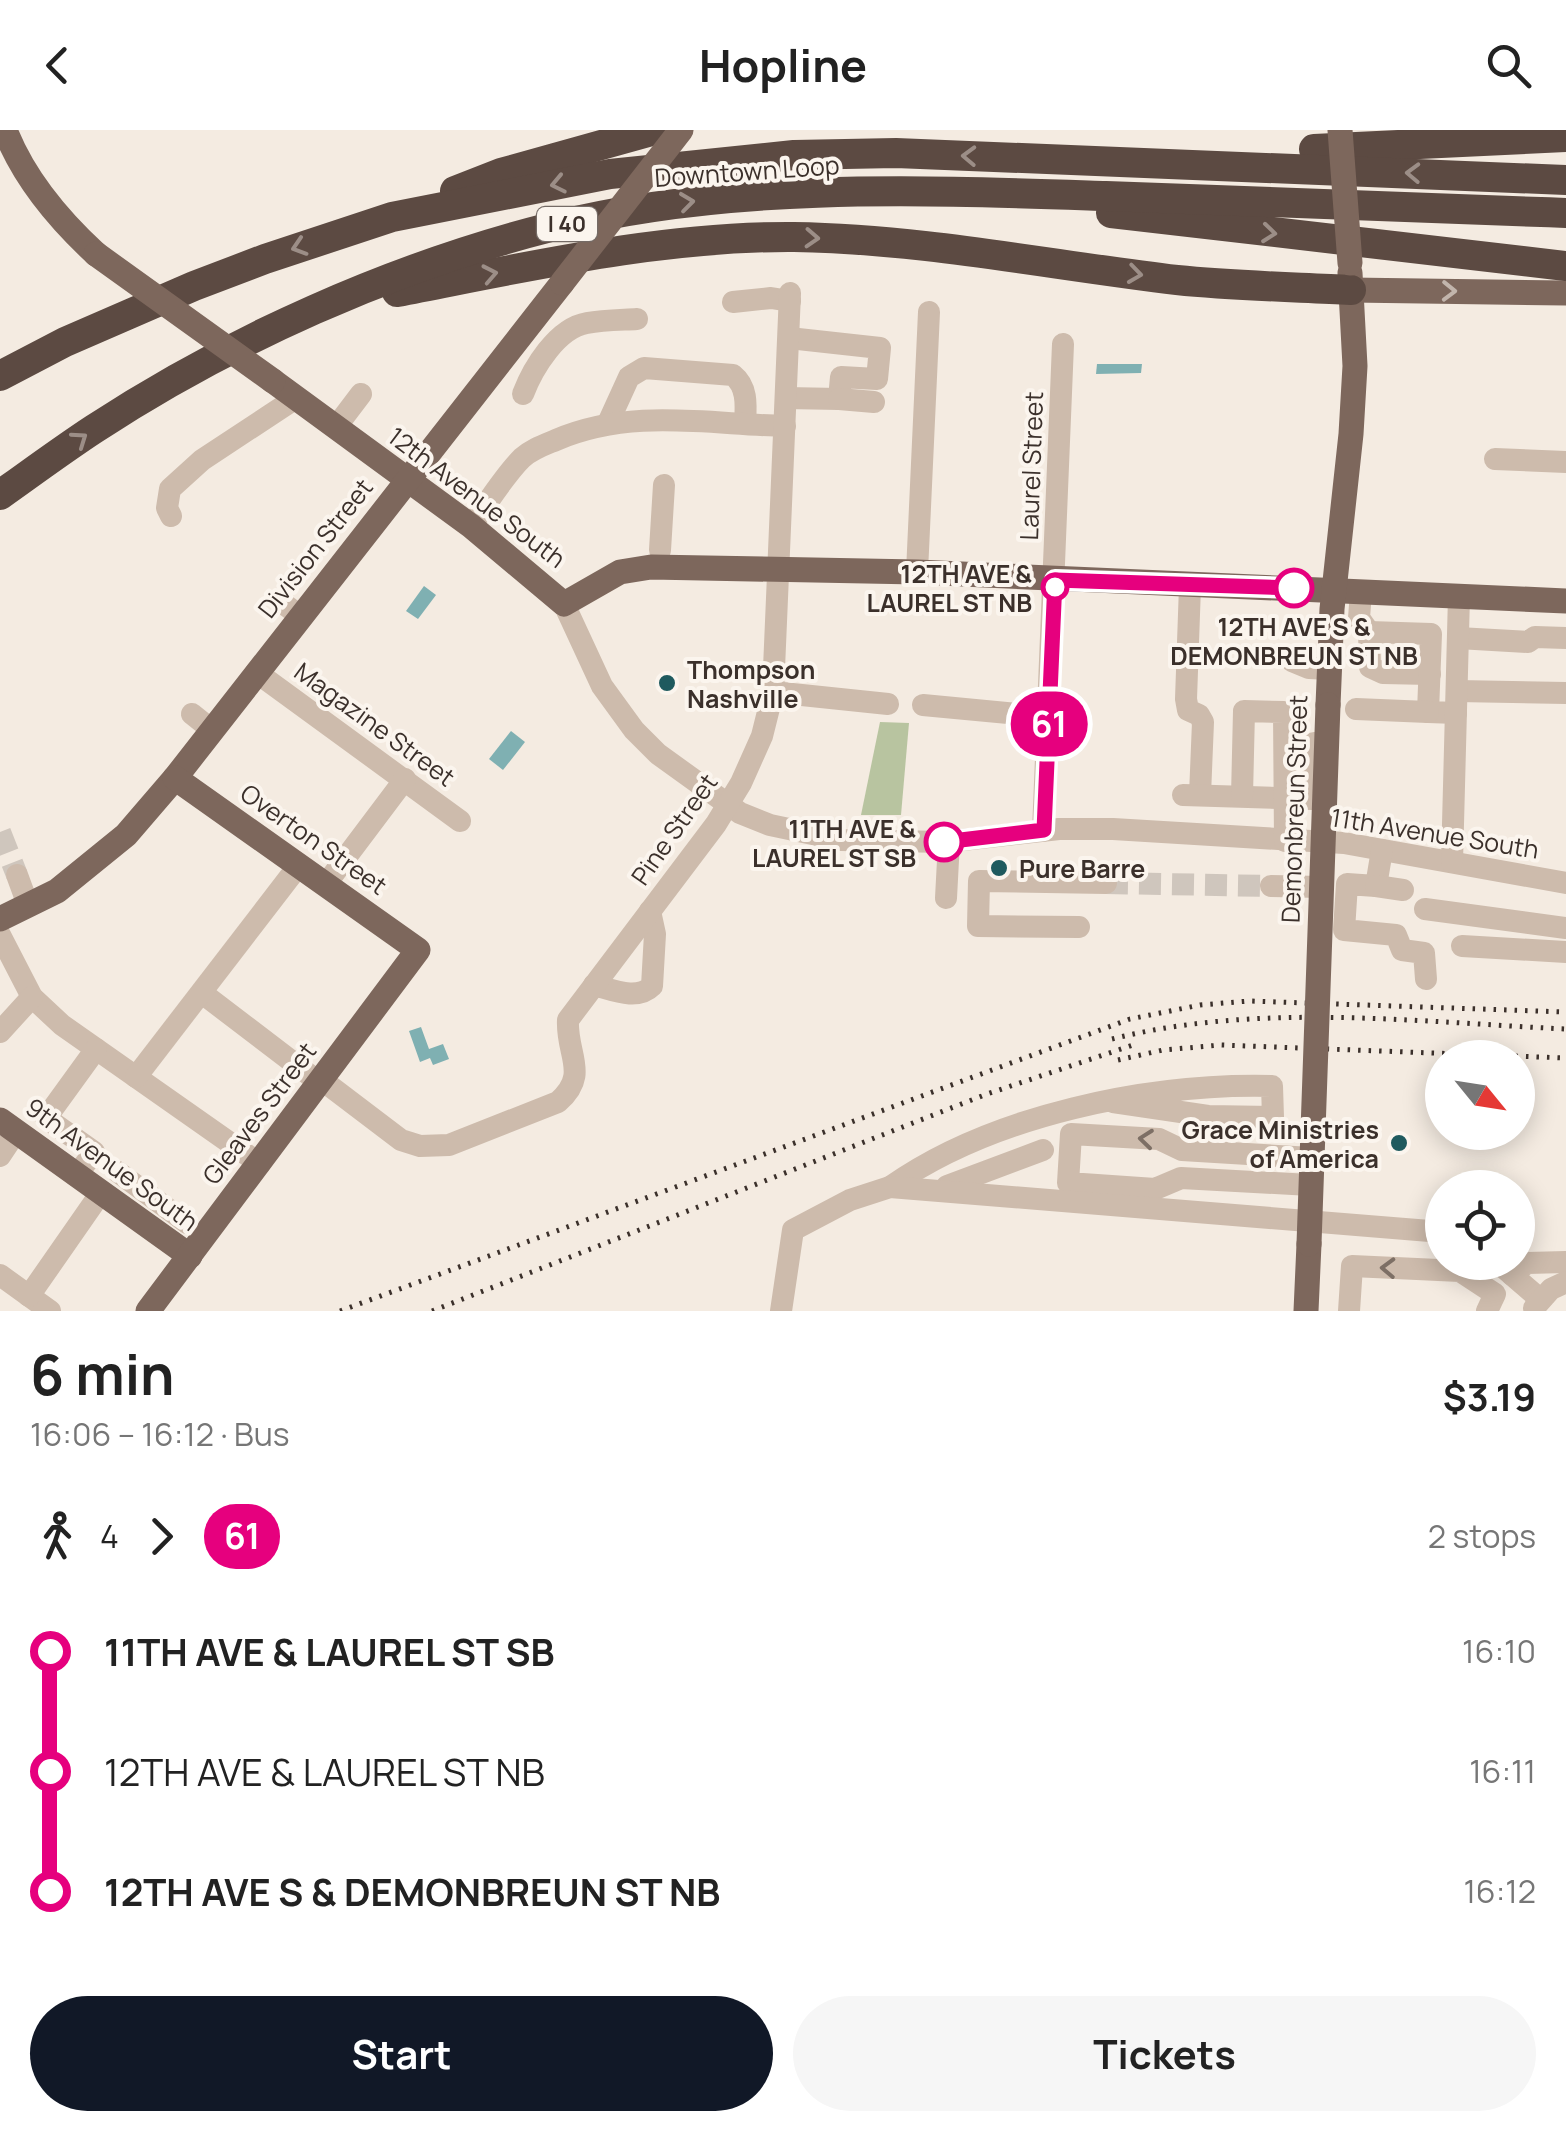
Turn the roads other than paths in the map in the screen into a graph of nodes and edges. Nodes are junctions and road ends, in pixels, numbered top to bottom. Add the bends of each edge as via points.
1 (5, 130) edge
2 (655, 130) edge
3 (681, 130) edge
4 (1340, 130) edge
5 (1566, 137) edge
6 (1067, 160) junction
7 (1566, 177) edge
8 (964, 191) junction
9 (1440, 208) junction
10 (1566, 213) edge
11 (392, 218) junction
12 (1566, 224) edge
13 (1566, 266) edge
14 (1350, 277) junction
15 (1566, 293) edge
16 (732, 302) dead end
17 (325, 306) junction
18 (929, 312) dead end
19 (636, 319) dead end
20 (790, 338) junction
21 (1063, 344) dead end
22 (0, 376) edge
23 (361, 394) dead end
24 (523, 394) dead end
25 (296, 398) junction
26 (786, 398) junction
27 (839, 399) junction
28 (874, 402) dead end
29 (608, 422) junction
30 (745, 424) junction
31 (785, 426) junction
32 (336, 427) junction
33 (1496, 459) dead end
34 (1566, 462) edge
35 (407, 478) junction
36 (664, 485) dead end
37 (0, 495) edge
38 (171, 516) dead end
39 (471, 526) junction
40 (660, 550) dead end
41 (779, 570) junction
42 (917, 572) junction
43 (1055, 580) junction
44 (1190, 586) junction
45 (1334, 589) junction
46 (1361, 592) junction
47 (1459, 596) junction
48 (1566, 600) edge
49 (564, 604) junction
50 (1369, 632) junction
51 (1458, 638) junction
52 (1566, 638) edge
53 (1292, 661) dead end
54 (1330, 669) junction
55 (256, 672) junction
56 (1430, 674) junction
57 (773, 692) junction
58 (1566, 693) edge
59 (1456, 702) junction
60 (888, 704) dead end
61 (923, 705) dead end
62 (1356, 709) dead end
63 (1428, 712) junction
64 (1049, 717) junction
65 (1314, 743) dead end
66 (175, 778) junction
67 (405, 780) junction
68 (1189, 792) junction
69 (1242, 796) junction
70 (1282, 798) junction
71 (728, 804) junction
72 (460, 821) dead end
73 (1044, 830) junction
74 (1181, 832) junction
75 (1285, 840) junction
76 (950, 841) junction
77 (1382, 850) junction
78 (1452, 862) junction
79 (299, 865) junction
80 (18, 875) tunnel mouth
81 (1106, 883) tunnel mouth
82 (1566, 883) edge
83 (326, 884) junction
84 (1271, 886) tunnel mouth
85 (1376, 886) junction
86 (1322, 887) junction
87 (1403, 890) dead end
88 (946, 898) dead end
89 (28, 905) junction
90 (1425, 909) dead end
91 (650, 911) junction
92 (0, 919) edge
93 (1079, 927) dead end
94 (1566, 928) edge
95 (0, 936) edge
96 (1462, 946) dead end
97 (418, 950) joint
98 (1566, 952) edge
99 (1426, 980) dead end
100 (594, 984) junction
101 (202, 993) junction
102 (32, 997) junction
103 (0, 1032) edge
104 (96, 1049) junction
105 (136, 1077) junction
106 (321, 1081) junction
107 (1224, 1085) junction
108 (1113, 1102) junction
109 (1222, 1116) junction
110 (8, 1126) edge
111 (1042, 1150) dead end
112 (1311, 1158) junction
113 (0, 1159) edge
114 (260, 1164) junction
115 (118, 1172) dead end
116 (0, 1173) edge
117 (76, 1176) junction
118 (1310, 1184) junction
119 (890, 1187) junction
120 (938, 1189) junction
121 (143, 1191) junction
122 (100, 1194) junction
123 (128, 1213) junction
124 (187, 1223) dead end
125 (1425, 1231) edge
126 (190, 1256) junction
127 (1566, 1262) edge
128 (1535, 1263) edge
129 (1514, 1280) edge
130 (1566, 1282) edge
131 (3, 1283) edge
132 (28, 1296) junction
133 (1536, 1305) edge
134 (50, 1311) edge
135 (148, 1311) edge
136 (781, 1311) edge
137 (1306, 1311) edge
138 (1348, 1311) edge
139 (1487, 1311) edge

1 - 25 main road, 12th Avenue South, bridge via 40,192 96,254
2 - 11 highway via 501,172
3 - 35 main road, Division Street, bridge
4 - 14 main road, Demonbreun Street, bridge
5 - 6 highway
7 -> 6 highway, Downtown Loop / I 40
6 -> 11 highway, Downtown Loop / I 40 via 794,155 610,174
8 - 9 highway, Downtown Loop / I 40
8 -> 13 highway via 1167,222
17 -> 8 highway, Downtown Loop / I 40 via 441,260 552,227 688,201
9 - 10 highway, Downtown Loop / I 40
9 - 12 highway
11 -> 22 highway, Downtown Loop / I 40 via 194,286
14 -> 15 main road
17 -> 14 highway via 650,248 792,237 908,243 1180,280
14 - 45 main road, Demonbreun Street via 1355,366
16 - 20 street, Pine Street via 790,297
37 -> 17 highway, Downtown Loop / I 40 via 154,394
18 - 42 street
19 - 24 street via 568,330 535,367
20 - 26 street, Pine Street
20 - 27 street via 880,348 878,379 841,376
21 - 43 street, Laurel Street
23 - 32 street
25 - 32 main road, 12th Avenue South
25 - 38 street via 170,489
26 - 27 street
26 - 31 street, Pine Street
27 - 28 street
29 - 30 street
29 - 30 street via 629,377 644,368 734,375 742,381
29 - 39 street via 527,454
30 - 31 street
31 - 41 street, Pine Street
32 - 35 main road, 12th Avenue South
33 - 34 street
35 - 39 main road, 12th Avenue South
35 - 55 main road, Division Street via 290,609
36 - 40 street
39 - 49 main road, 12th Avenue South
41 - 42 main road, 12th Avenue South
41 - 49 main road, 12th Avenue South via 651,567 620,572
41 - 57 street, Pine Street
42 - 43 main road, 12th Avenue South
43 - 44 main road, 12th Avenue South
43 - 64 street, Laurel Street
44 - 45 main road, 12th Avenue South via 1293,598
44 - 68 street via 1186,699 1202,722
45 - 46 main road, 12th Avenue South
45 - 54 main road, Demonbreun Street
46 - 47 main road, 12th Avenue South
46 - 50 street via 1359,618
47 - 48 main road, 12th Avenue South
47 - 51 street
49 - 71 street, 11th Avenue South via 602,686 634,730
50 - 56 street via 1368,663 1374,670
50 - 56 street via 1431,634
51 - 52 street
51 - 59 street
53 - 54 street
54 - 86 main road, Demonbreun Street, bridge
55 - 66 main road, Division Street via 202,722
55 - 67 street, Magazine Street
56 - 63 street
57 - 60 street
57 - 71 street, Pine Street via 762,736
58 - 59 street
59 - 63 street
59 - 78 street
61 - 64 street
62 - 63 street
64 - 73 street, Laurel Street
65 - 70 street via 1312,800
66 - 79 main road, Overton Street
66 - 89 main road, Division Street via 126,835
67 - 72 street, Magazine Street
67 - 83 street
68 - 69 street
68 - 74 street
69 - 70 street
69 - 70 street via 1244,710 1284,712
70 - 75 street
71 - 76 street, 11th Avenue South via 740,814 814,836
71 - 91 street, Pine Street
73 - 74 street, 11th Avenue South
73 - 76 street, 11th Avenue South
74 - 75 street, 11th Avenue South
75 - 77 street, 11th Avenue South
76 - 88 street
77 - 78 street, 11th Avenue South
77 - 85 street
78 - 82 street, 11th Avenue South
79 - 83 main road, Overton Street
79 - 101 street
80 - 89 street
81 - 93 street via 980,880 978,926
83 - 97 main road, Overton Street
84 - 86 street
85 - 87 street
85 - 99 street via 1347,884 1344,930 1396,935 1402,950 1424,954
86 - 112 main road, Demonbreun Street, bridge
89 - 92 main road, Division Street
90 - 94 street
91 - 100 street, Pine Street
91 - 100 street via 652,986 636,994
95 - 102 street
96 - 98 street
97 - 106 main road, Gleaves Street
100 - 106 street, Pine Street via 568,1020 576,1064 571,1090 558,1102 448,1145 401,1140
101 - 105 street
101 - 106 street
102 - 103 street
102 - 104 street
104 - 105 street
104 - 117 street via 46,1118 94,1152
105 - 114 street
106 - 114 main road, Gleaves Street
107 - 108 street
107 - 109 street
107 - 109 street via 1272,1086 1273,1117
108 - 109 street
108 - 119 street via 1049,1113 924,1163
110 - 113 street
110 - 117 main road, 9th Avenue South
111 - 120 street
112 - 118 main road, Demonbreun Street, bridge
112 -> 118 street via 1072,1134 1068,1183 1156,1188 1181,1178
113 - 116 street
114 - 126 main road, Gleaves Street
115 - 121 street
117 - 122 main road, 9th Avenue South
118 - 137 main road, Demonbreun Street, bridge
119 - 120 street
119 - 136 street via 793,1230
120 - 125 street
121 - 123 street
121 - 124 street
122 - 123 main road, 9th Avenue South
122 - 132 street
123 - 126 main road, 9th Avenue South
126 - 135 main road, Gleaves Street
127 - 128 street
129 - 133 street
130 - 133 street
131 - 132 street
132 - 134 street
139 -> 138 street via 1494,1294 1460,1270 1352,1266

